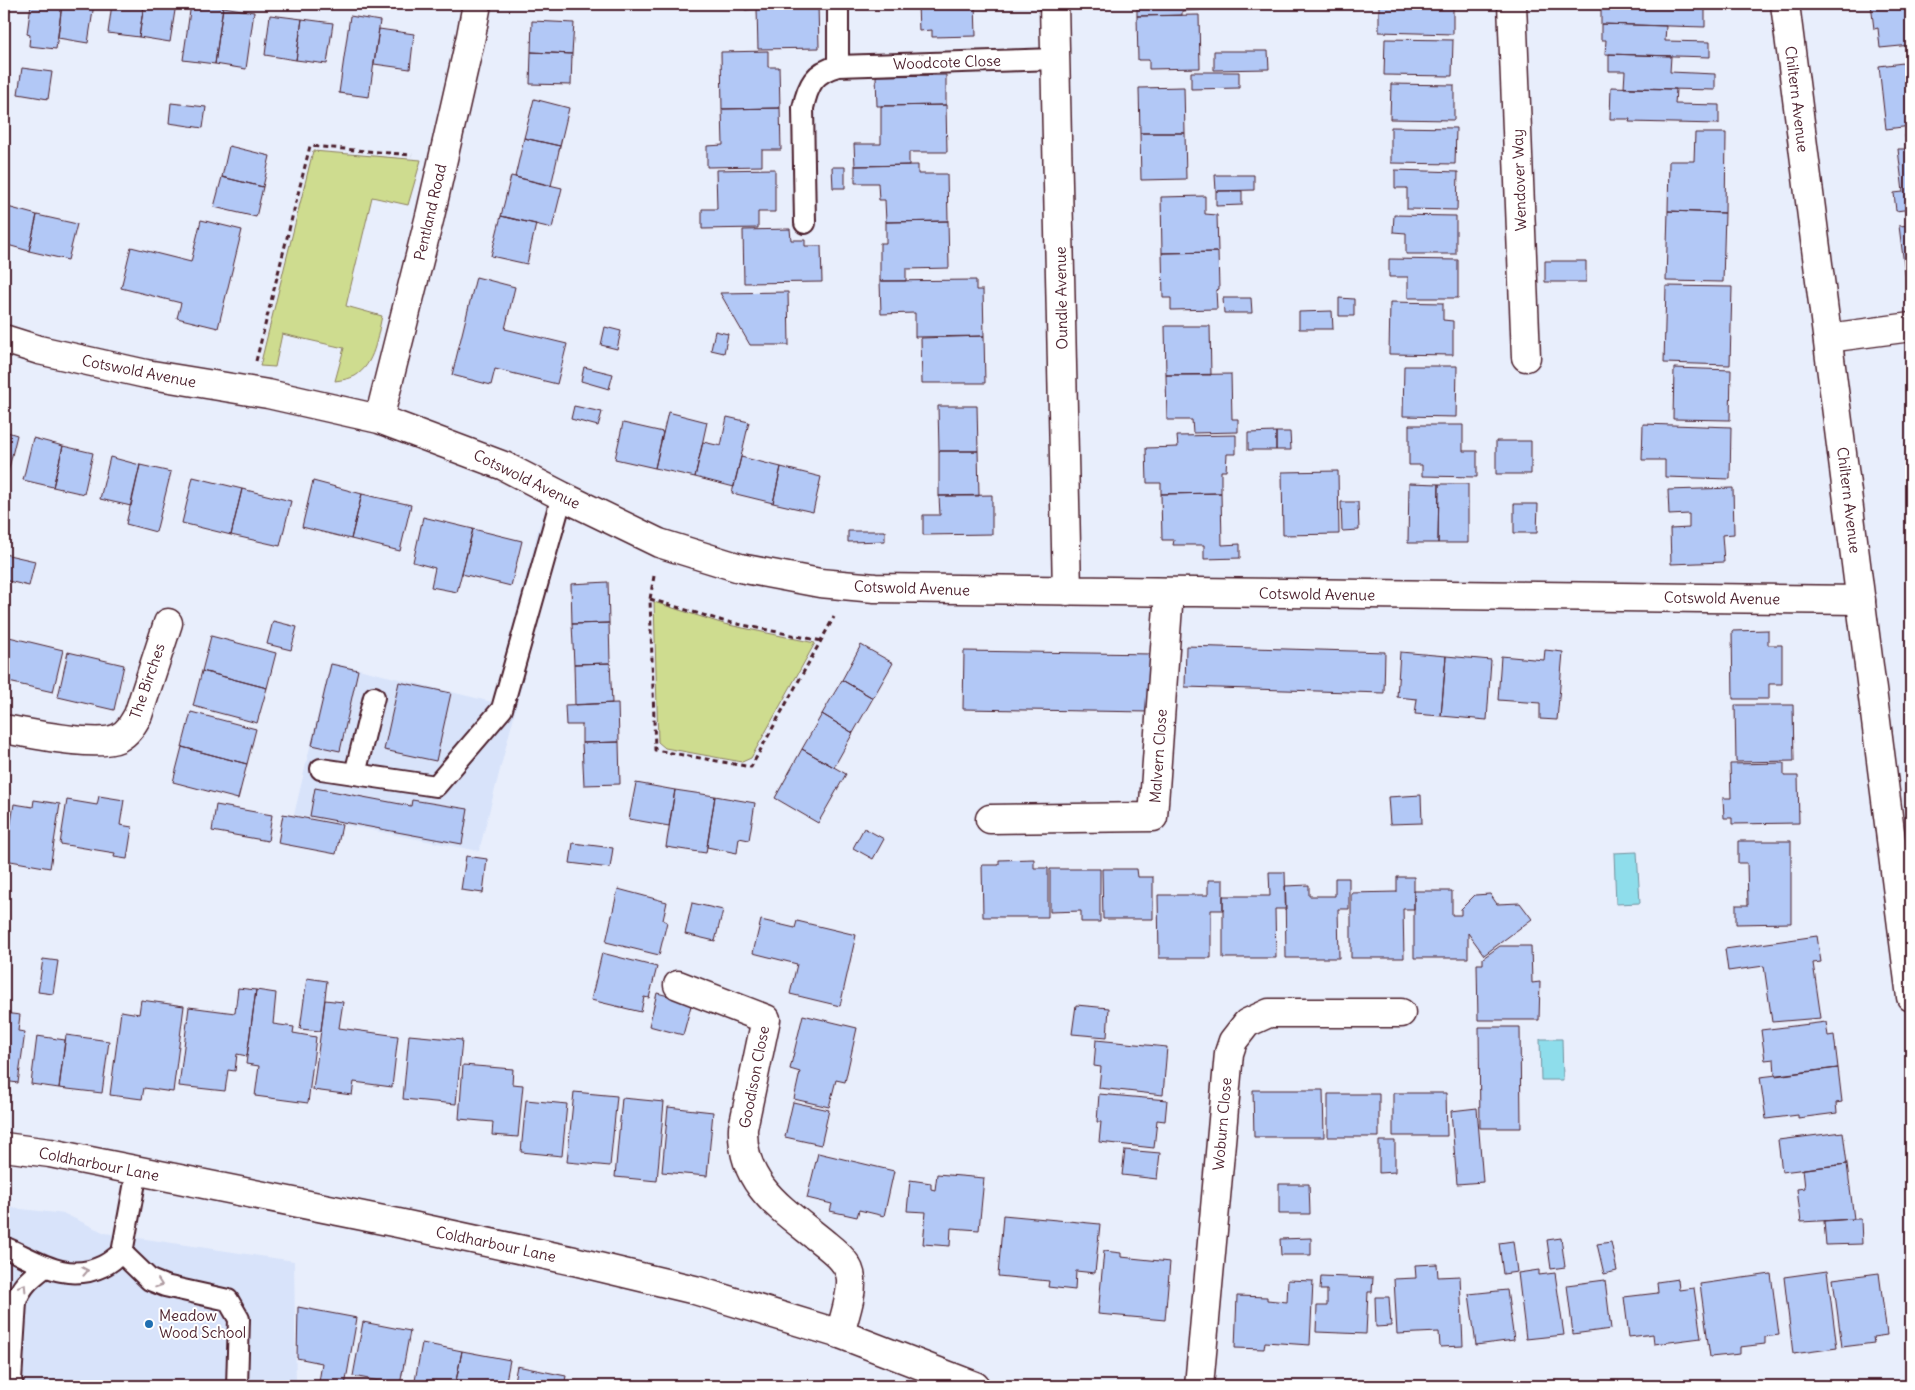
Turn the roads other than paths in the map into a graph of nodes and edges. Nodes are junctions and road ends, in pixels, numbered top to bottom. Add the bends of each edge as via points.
1 (477, 4) edge
2 (838, 4) edge
3 (1054, 4) edge
4 (1512, 4) edge
5 (1785, 4) edge
6 (1055, 59) junction
7 (838, 66) junction
8 (805, 223) dead end
9 (1911, 327) edge
10 (4, 338) edge
11 (1828, 338) junction
12 (1526, 357) dead end
13 (379, 419) junction
14 (562, 496) junction
15 (1067, 591) junction
16 (1169, 592) junction
17 (1862, 600) junction
18 (168, 624) dead end
19 (374, 696) dead end
20 (4, 729) edge
21 (322, 769) dead end
22 (355, 774) junction
23 (990, 819) dead end
24 (1902, 856) edge
25 (678, 985) dead end
26 (1911, 997) edge
27 (1401, 1013) dead end
28 (4, 1147) edge
29 (137, 1171) junction
30 (4, 1247) edge
31 (122, 1253) junction
32 (45, 1267) junction
33 (840, 1334) junction
34 (13, 1386) edge
35 (236, 1386) edge
36 (975, 1386) edge
37 (1199, 1386) edge

1 - 13 street, Pentland Road via 430,216
2 - 7 lane
3 - 6 street, Oundle Avenue
4 - 12 street, Wendover Way
5 - 11 street, Chiltern Avenue
6 - 7 lane, Woodcote Close
6 - 15 street, Oundle Avenue
7 - 8 lane, Woodcote Close via 818,74 803,108
9 - 11 street
10 - 13 street, Cotswold Avenue via 39,350 146,374 249,390
11 - 17 street, Chiltern Avenue
13 - 14 street, Cotswold Avenue via 504,466
14 - 15 street, Cotswold Avenue via 659,543 740,568 820,583 875,588
14 - 22 lane via 502,709 436,786
15 - 16 street, Cotswold Avenue
16 - 17 street, Cotswold Avenue
16 - 23 street, Malvern Close via 1153,817
17 - 24 street, Chiltern Avenue
18 - 20 street, The Birches via 138,714 130,728 118,738 96,743
19 - 22 lane
21 - 22 lane
24 - 26 street, Chiltern Avenue
25 - 33 street, Goodison Close via 766,1019 742,1145 756,1182 844,1261 851,1276 851,1292
27 - 37 street, Woburn Close via 1269,1013 1247,1023 1233,1041 1229,1052
28 - 29 street, Coldharbour Lane
29 - 31 lane
29 - 33 street, Coldharbour Lane via 584,1263 695,1290
30 - 32 lane
32 -> 31 lane via 70,1274 103,1266
31 -> 35 lane via 150,1280 228,1300 239,1319
34 -> 32 lane via 16,1302 25,1282
33 - 36 street, Coldharbour Lane

